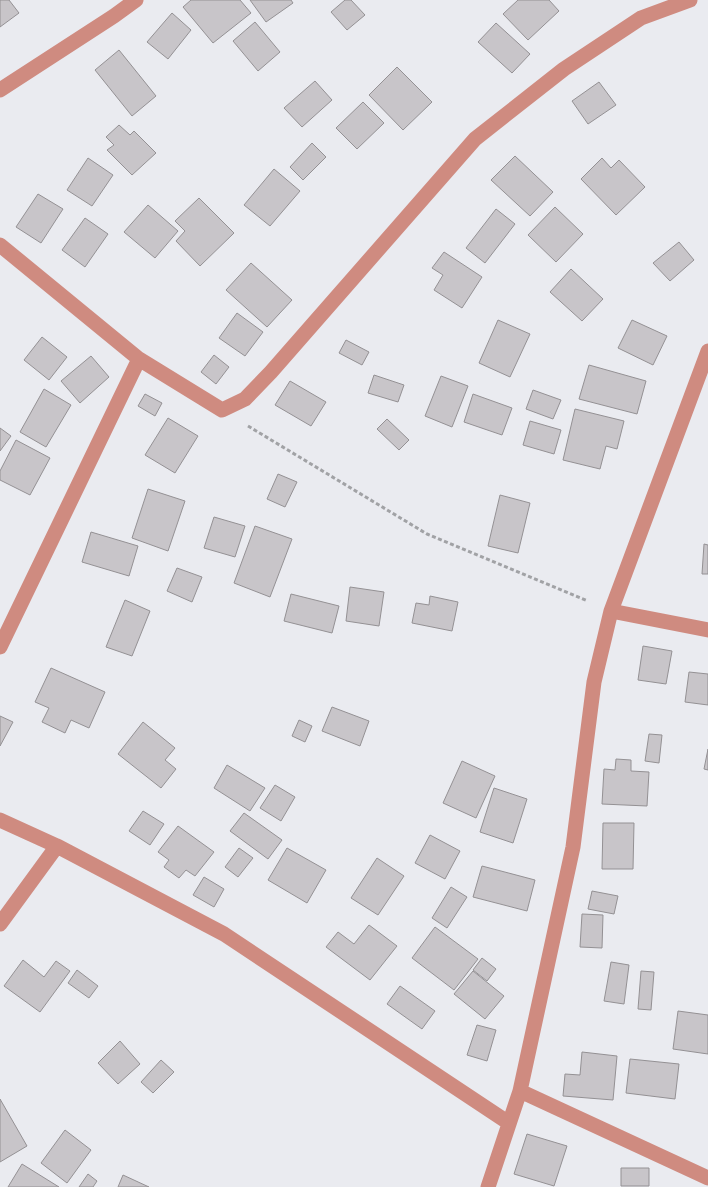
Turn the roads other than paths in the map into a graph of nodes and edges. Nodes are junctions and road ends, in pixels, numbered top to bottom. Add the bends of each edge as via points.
1 (136, 0) edge
2 (690, 0) edge
3 (0, 90) edge
4 (0, 245) edge
5 (708, 351) edge
6 (139, 359) junction
7 (611, 611) junction
8 (708, 630) edge
9 (0, 647) edge
10 (0, 820) edge
11 (57, 846) junction
12 (0, 924) edge
13 (520, 1091) junction
14 (509, 1123) junction
15 (708, 1178) edge
16 (488, 1187) edge

1 - 3 street
2 - 6 street via 641,18 564,69 475,139 245,399 222,410
4 - 6 street
5 - 7 street
6 - 9 street
7 - 8 street
7 - 13 street via 594,682 573,847
10 - 11 street
11 - 12 street
11 - 14 street via 224,934
13 - 14 street
13 - 15 street
14 - 16 street

